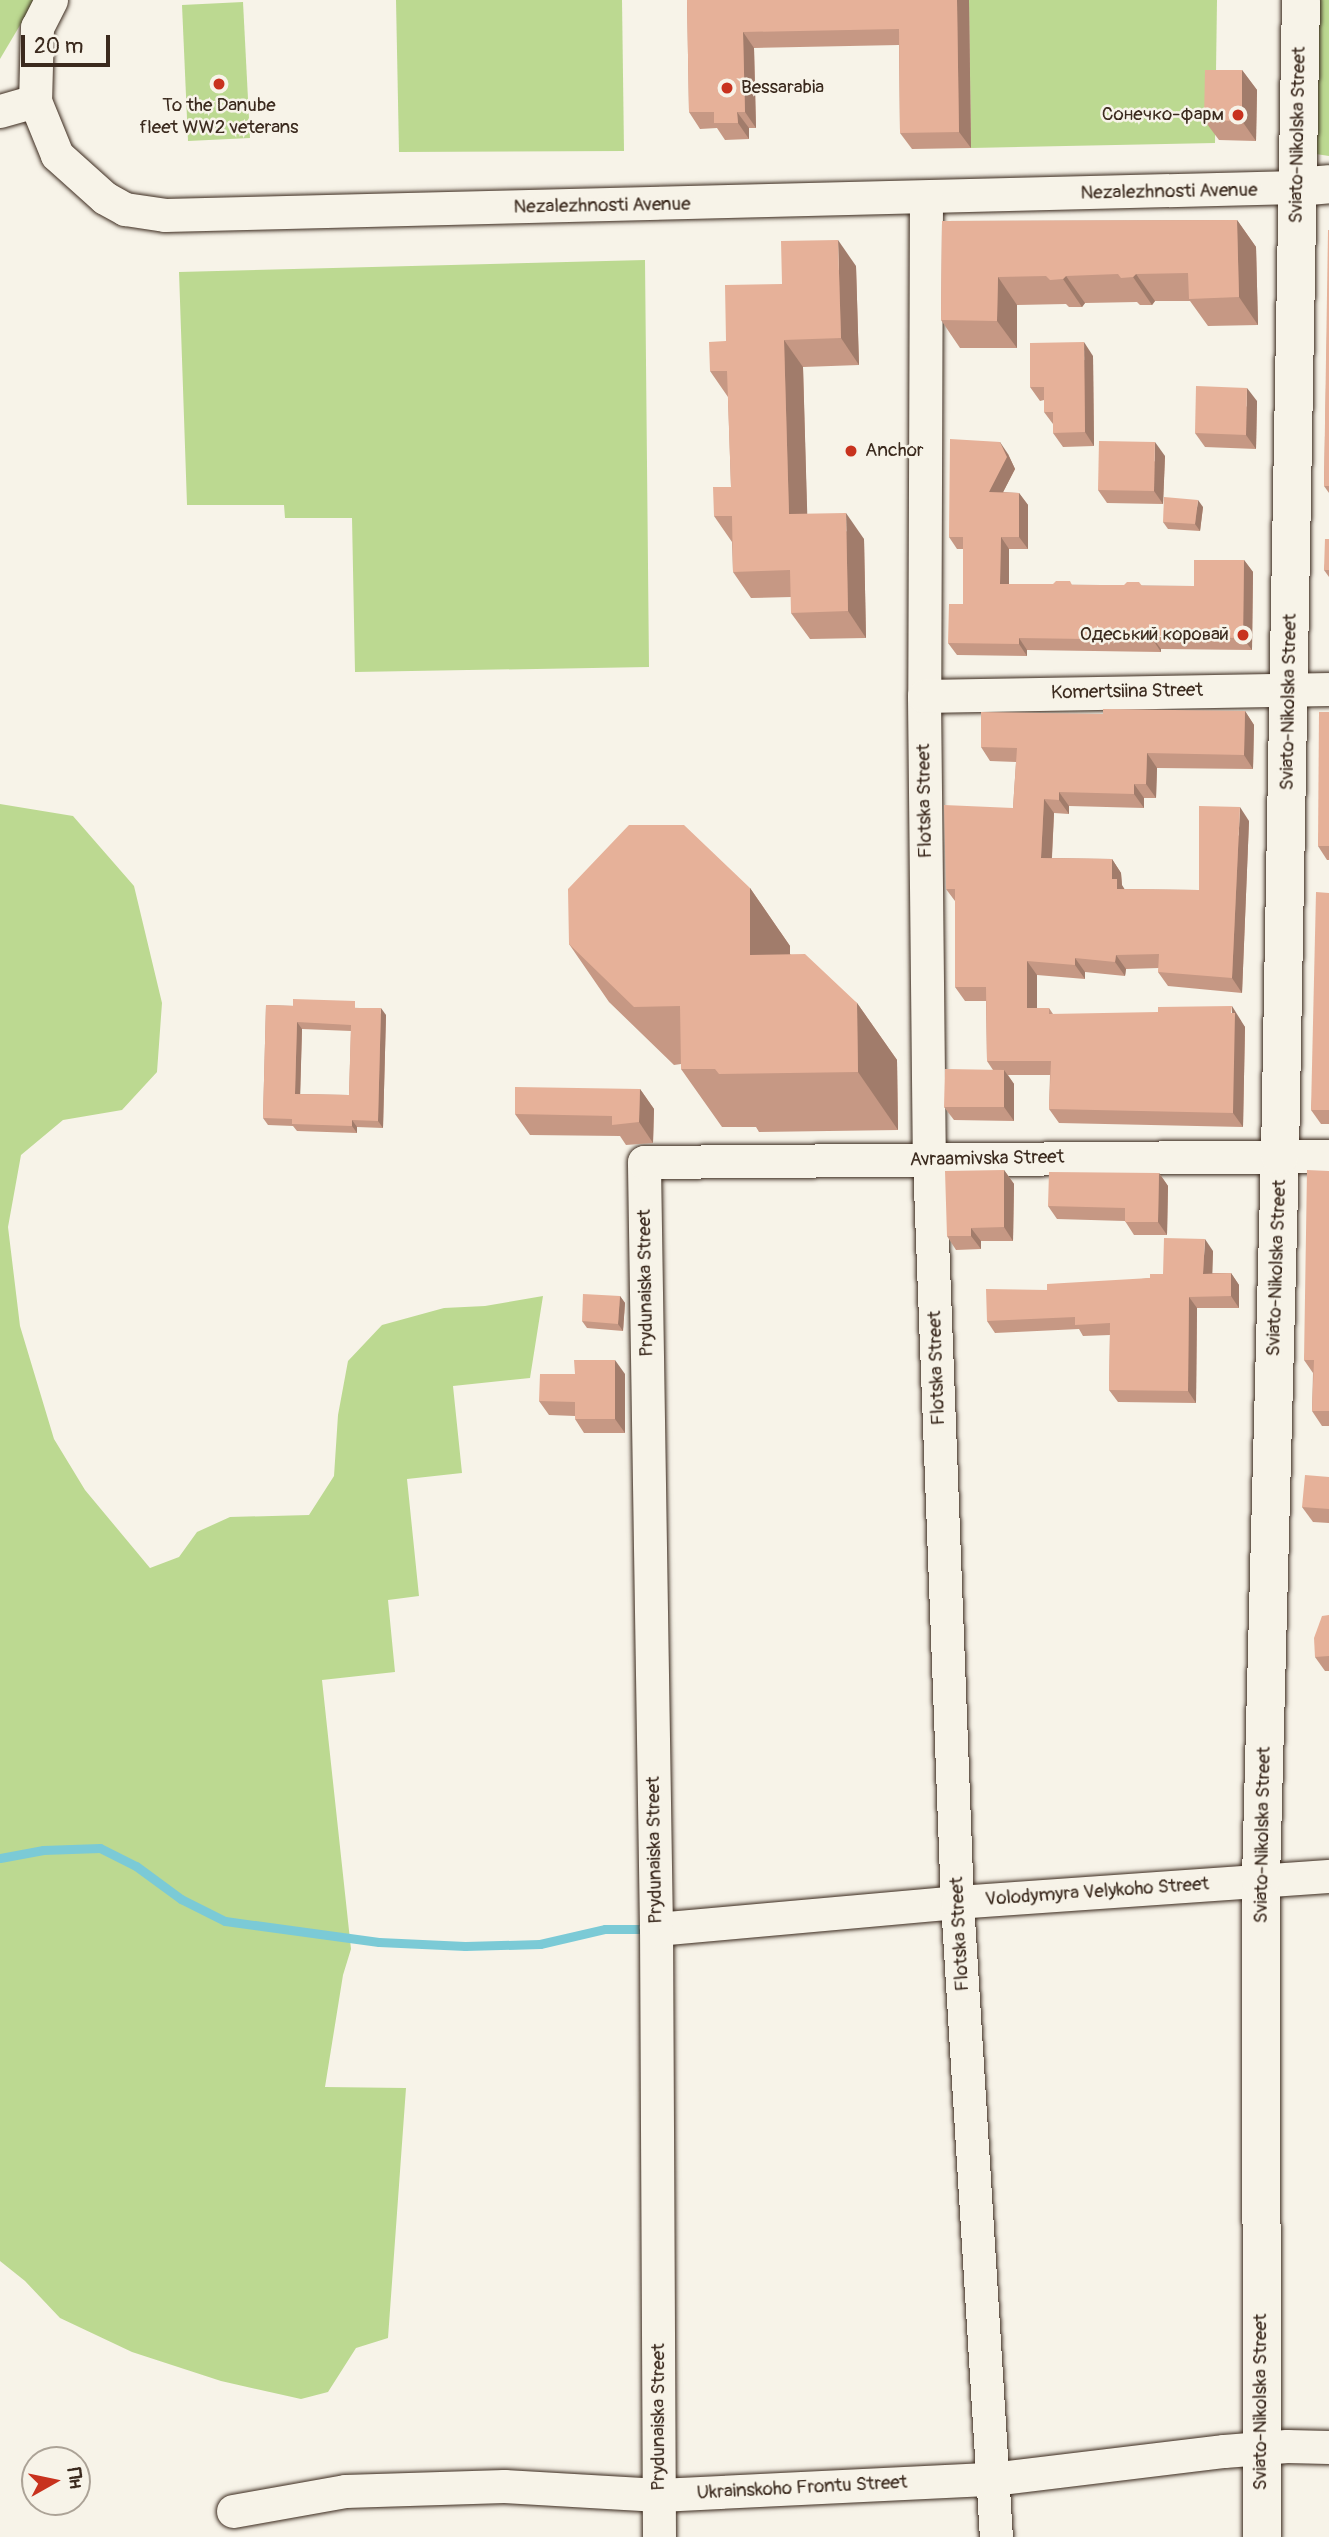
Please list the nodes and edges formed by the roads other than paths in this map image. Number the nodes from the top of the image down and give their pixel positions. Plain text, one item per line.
1 (51, 0) edge
2 (1301, 0) edge
3 (35, 101) junction
4 (0, 111) edge
5 (1313, 185) edge
6 (926, 197) junction
7 (1329, 689) edge
8 (1290, 690) junction
9 (924, 696) junction
10 (1280, 1155) junction
11 (1329, 1156) edge
12 (929, 1160) junction
13 (644, 1162) joint
14 (1329, 1876) edge
15 (1261, 1879) junction
16 (957, 1902) junction
17 (656, 1928) junction
18 (1329, 2446) edge
19 (1261, 2448) junction
20 (992, 2479) junction
21 (659, 2495) junction
22 (233, 2511) dead end
23 (659, 2537) edge
24 (996, 2537) edge
25 (1262, 2537) edge

1 - 3 street, Nezalezhnosti Avenue
2 - 5 main road, Sviato-Nikolska Street
3 - 4 street
3 - 6 street, Nezalezhnosti Avenue
5 - 6 street, Nezalezhnosti Avenue
5 - 8 main road, Sviato-Nikolska Street
6 - 9 street, Flotska Street
7 - 8 street, Komertsiina Street
8 - 9 street, Komertsiina Street
8 - 10 main road, Sviato-Nikolska Street
9 - 12 street, Flotska Street
10 - 11 street, Avraamivska Street
10 - 12 street, Avraamivska Street
10 - 15 main road, Sviato-Nikolska Street
12 - 13 street, Avraamivska Street
12 - 16 street, Flotska Street
13 - 17 street, Prydunaiska Street
14 - 15 street, Volodymyra Velykoho Street
15 - 16 street, Volodymyra Velykoho Street
15 - 19 main road, Sviato-Nikolska Street
16 - 17 street, Volodymyra Velykoho Street
16 - 20 street, Flotska Street
17 - 21 street, Prydunaiska Street
18 - 19 street, Ukrainskoho Frontu Street
19 - 20 street, Ukrainskoho Frontu Street
19 - 25 main road, Sviato-Nikolska Street
20 - 21 street, Ukrainskoho Frontu Street
20 - 24 street, Flotska Street
21 - 22 street, Ukrainskoho Frontu Street
21 - 23 street, Prydunaiska Street

